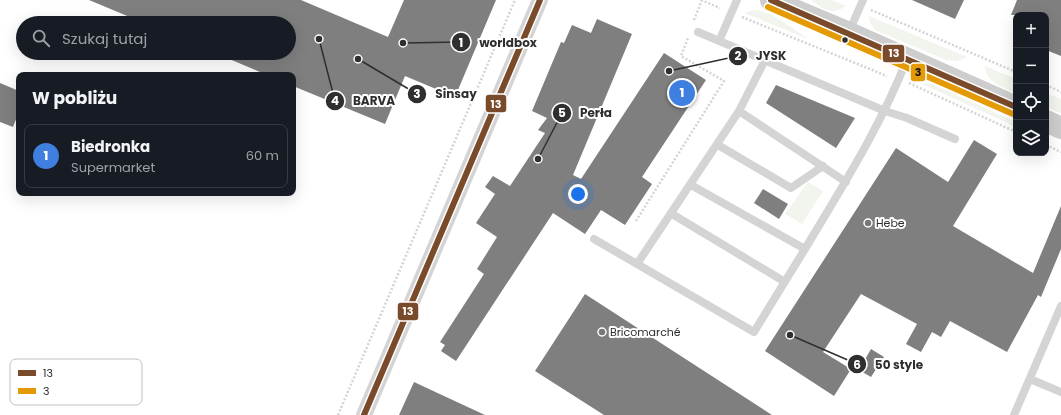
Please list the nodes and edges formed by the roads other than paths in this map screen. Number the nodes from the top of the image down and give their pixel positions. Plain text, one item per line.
1 (540, 0) edge
2 (737, 0) edge
3 (771, 0) edge
4 (862, 3) edge
5 (698, 32) dead end
6 (848, 33) junction
7 (719, 41) junction
8 (907, 59) junction
9 (765, 60) junction
10 (1013, 106) edge
11 (885, 110) junction
12 (739, 111) junction
13 (1049, 122) edge
14 (1061, 128) edge
15 (956, 138) dead end
16 (718, 145) junction
17 (823, 166) junction
18 (846, 182) junction
19 (691, 185) junction
20 (672, 214) junction
21 (594, 239) dead end
22 (805, 249) junction
23 (637, 264) junction
24 (785, 282) junction
25 (1061, 306) edge
26 (1030, 379) junction
27 (1061, 392) edge
28 (364, 415) edge
29 (1014, 415) edge

1 - 28 street
2 - 7 lane
3 - 6 street
4 - 6 lane
5 - 7 lane
6 - 8 street
7 - 9 lane
8 - 10 street
8 - 11 lane
9 - 11 lane
9 - 12 lane
11 - 15 lane
11 - 18 lane
12 - 16 lane
12 - 17 lane
13 - 14 street
16 - 17 lane
16 - 19 lane
17 - 18 lane
18 - 22 lane
19 - 20 lane
19 - 22 lane
20 - 23 lane
20 - 24 lane
21 - 23 lane
22 - 24 lane
23 - 24 lane
25 - 26 lane
26 - 27 lane
26 - 29 lane

